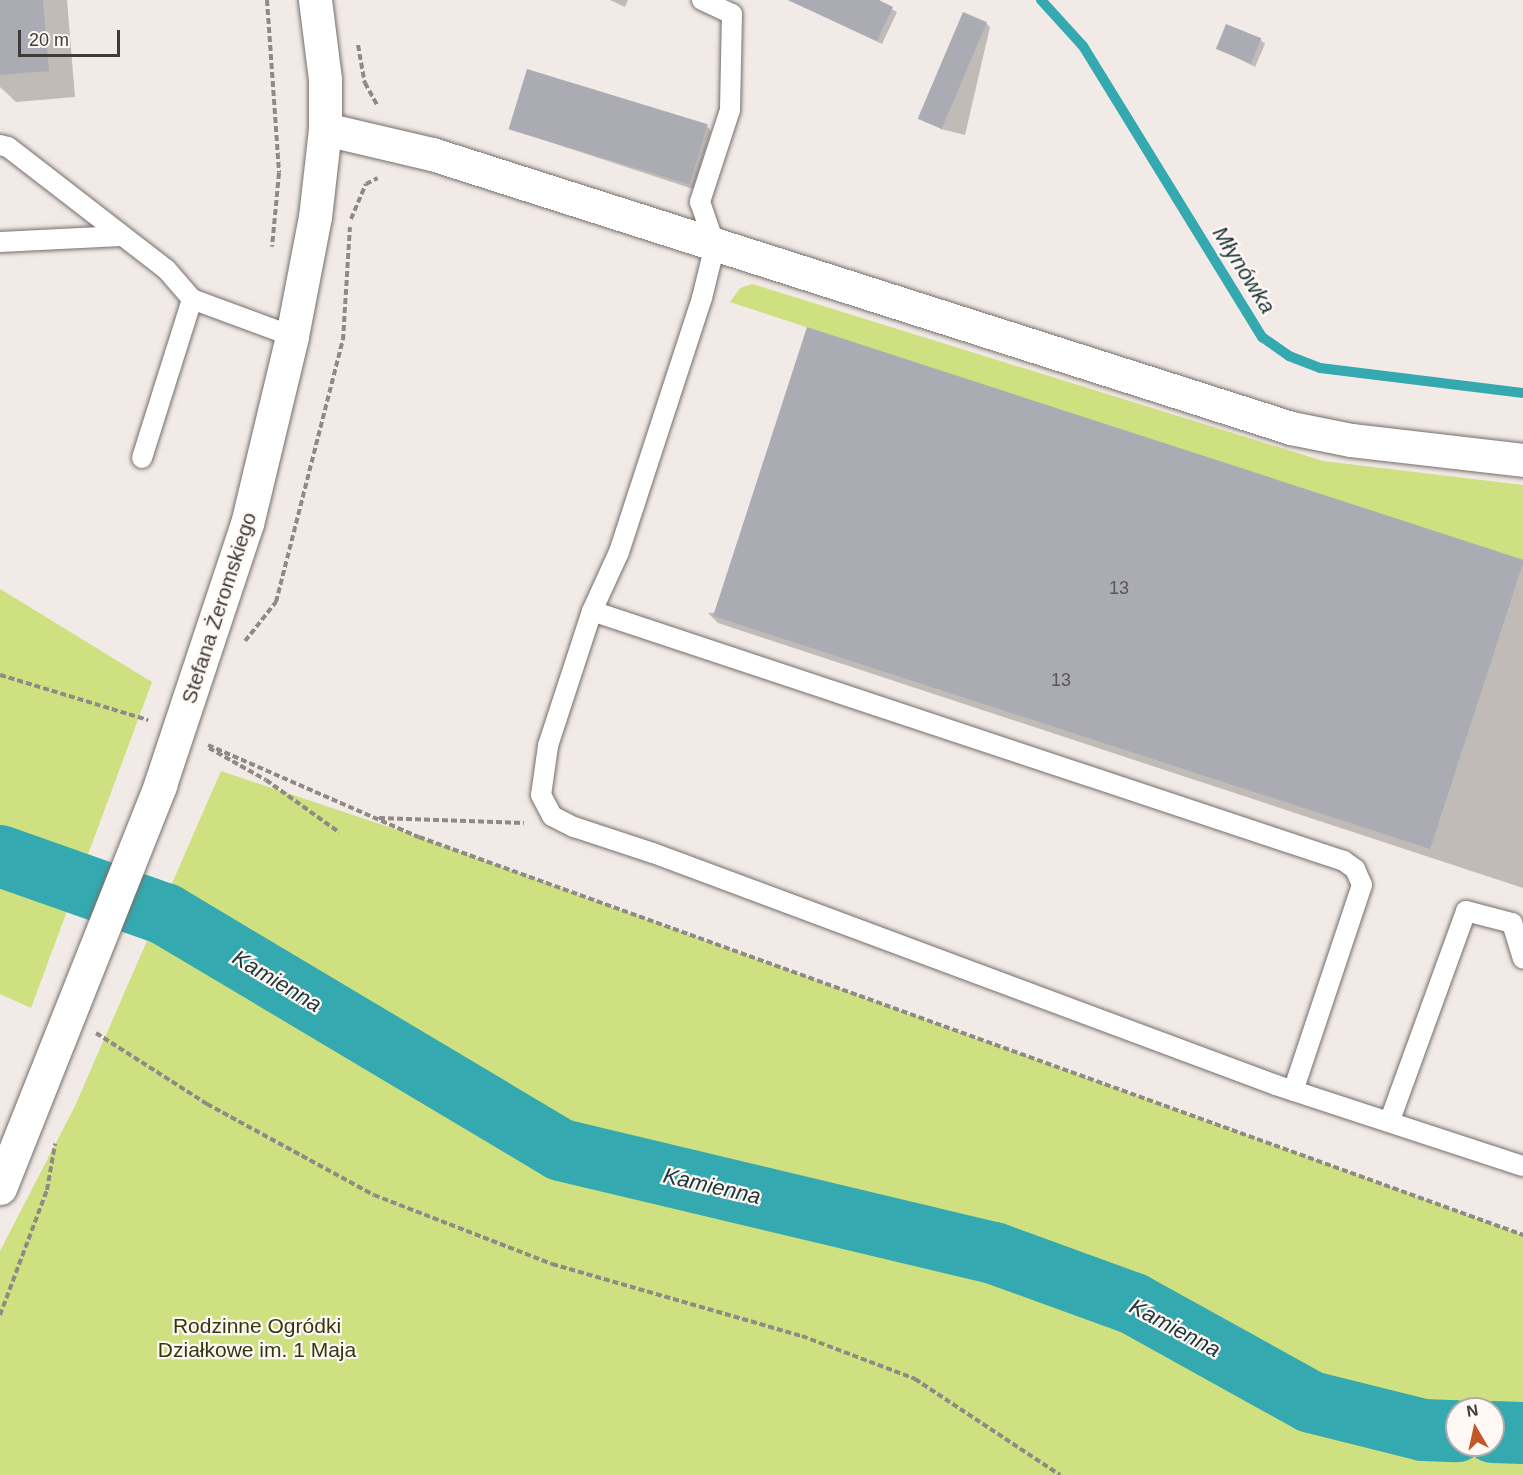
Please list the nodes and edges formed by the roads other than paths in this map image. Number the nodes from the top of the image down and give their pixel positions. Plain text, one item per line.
1 (315, 0) edge
2 (702, 0) edge
3 (325, 129) junction
4 (0, 145) edge
5 (121, 236) junction
6 (0, 242) edge
7 (715, 245) junction
8 (192, 299) junction
9 (292, 336) junction
10 (141, 458) dead end
11 (1523, 460) edge
12 (592, 610) junction
13 (1523, 958) edge
14 (1293, 1091) junction
15 (1390, 1120) junction
16 (1523, 1166) edge
17 (0, 1188) edge

1 - 3 street, Stefana Żeromskiego
2 - 7 lane
3 - 7 street
3 - 9 street, Stefana Żeromskiego
4 - 5 lane
5 - 6 lane
5 - 8 lane
7 - 11 street
7 - 12 lane
8 - 9 lane
8 - 10 lane
9 - 17 street, Stefana Żeromskiego
12 - 14 lane
12 - 14 lane
13 - 15 lane
14 - 15 lane
15 - 16 lane

